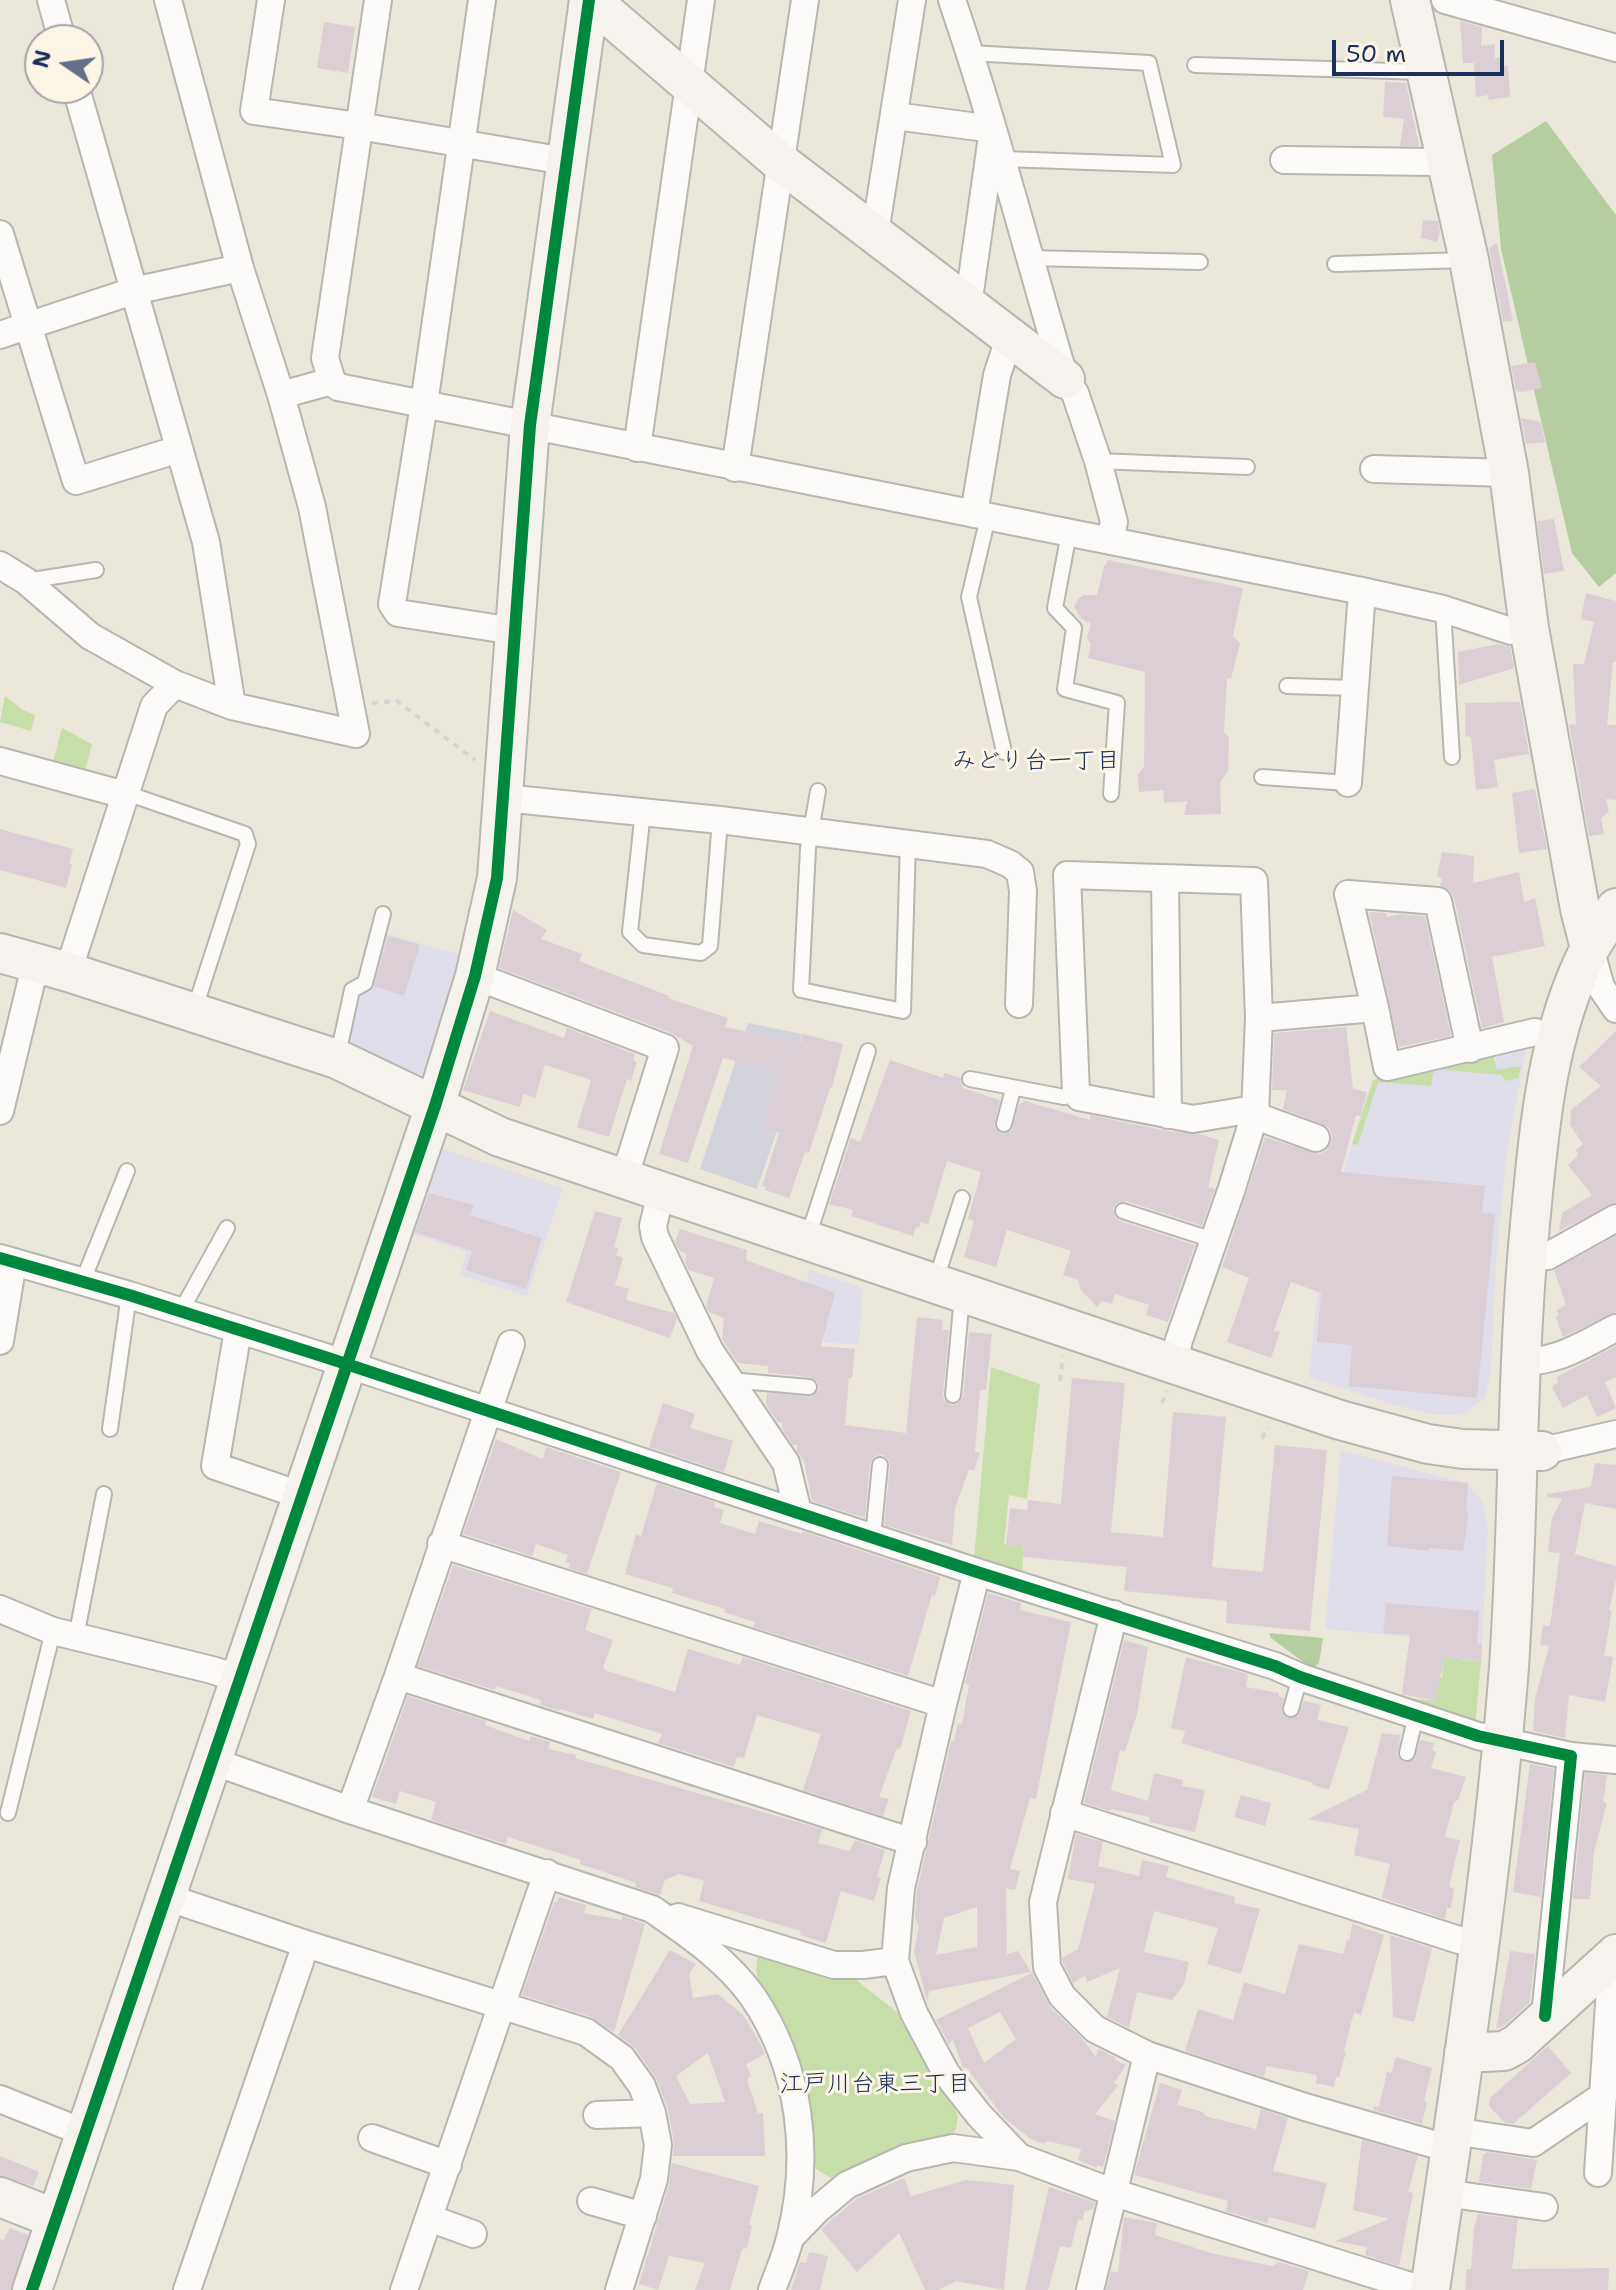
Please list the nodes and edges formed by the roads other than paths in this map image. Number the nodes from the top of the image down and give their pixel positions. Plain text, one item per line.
1 (51, 0) edge
2 (168, 0) edge
3 (271, 0) edge
4 (378, 0) edge
5 (482, 0) edge
6 (590, 0) edge
7 (701, 0) edge
8 (805, 0) edge
9 (912, 0) edge
10 (952, 0) edge
11 (1410, 0) edge
12 (1445, 0) edge
13 (58, 24) edge
14 (1616, 48) edge
15 (970, 53) junction
16 (1195, 65) dead end
17 (1425, 72) junction
18 (688, 84) junction
19 (80, 104) edge
20 (895, 116) junction
21 (359, 126) junction
22 (993, 129) junction
23 (460, 143) junction
24 (1004, 159) junction
25 (1447, 159) junction
26 (1284, 160) dead end
27 (565, 161) junction
28 (780, 162) junction
29 (875, 233) junction
30 (0, 234) edge
31 (1029, 258) junction
32 (1469, 260) junction
33 (1200, 262) dead end
34 (1335, 264) dead end
35 (240, 268) junction
36 (133, 291) junction
37 (968, 306) junction
38 (28, 325) junction
39 (0, 335) edge
40 (1010, 336) junction
41 (1065, 379) junction
42 (332, 381) junction
43 (281, 395) junction
44 (424, 404) junction
45 (530, 425) junction
46 (637, 448) junction
47 (179, 449) junction
48 (1098, 461) junction
49 (1247, 467) dead end
50 (735, 468) junction
51 (1374, 469) dead end
52 (1509, 473) junction
53 (981, 516) junction
54 (1069, 533) junction
55 (1110, 541) junction
56 (0, 565) edge
57 (96, 570) dead end
58 (26, 581) junction
59 (1362, 591) junction
60 (1443, 609) junction
61 (1529, 628) junction
62 (514, 631) junction
63 (175, 684) junction
64 (1287, 686) dead end
65 (1355, 688) junction
66 (232, 706) junction
67 (1004, 752) dead end
68 (1452, 757) dead end
69 (0, 761) edge
70 (1262, 777) dead end
71 (1348, 783) joint
72 (505, 786) junction
73 (818, 791) dead end
74 (126, 794) junction
75 (1111, 794) dead end
76 (643, 811) junction
77 (720, 820) junction
78 (811, 832) junction
79 (908, 843) junction
80 (1165, 879) junction
81 (1616, 908) edge
82 (383, 914) dead end
83 (1590, 948) junction
84 (34, 963) edge
85 (475, 976) junction
86 (1019, 1004) dead end
87 (1375, 1008) junction
88 (1616, 1009) edge
89 (194, 1013) junction
90 (1259, 1018) junction
91 (1556, 1038) junction
92 (1470, 1049) junction
93 (868, 1051) dead end
94 (337, 1059) junction
95 (970, 1079) dead end
96 (1013, 1089) junction
97 (1076, 1093) junction
98 (435, 1106) junction
99 (0, 1111) edge
100 (1255, 1114) junction
101 (1168, 1115) junction
102 (1004, 1124) dead end
103 (1316, 1138) dead end
104 (127, 1171) dead end
105 (624, 1179) junction
106 (661, 1192) junction
107 (962, 1198) dead end
108 (1123, 1211) dead end
109 (1616, 1218) edge
110 (227, 1228) dead end
111 (806, 1240) junction
112 (1213, 1240) junction
113 (1527, 1257) junction
114 (7, 1260) edge
115 (86, 1283) junction
116 (949, 1289) junction
117 (129, 1295) junction
118 (181, 1311) junction
119 (1616, 1328) edge
120 (238, 1330) junction
121 (0, 1341) edge
122 (511, 1344) dead end
123 (1519, 1362) junction
124 (346, 1364) junction
125 (1174, 1364) junction
126 (729, 1380) junction
127 (809, 1387) dead end
128 (953, 1395) dead end
129 (487, 1411) junction
130 (110, 1429) dead end
131 (1616, 1434) edge
132 (1530, 1450) junction
133 (880, 1465) dead end
134 (104, 1494) dead end
135 (303, 1496) junction
136 (798, 1512) junction
137 (873, 1537) junction
138 (441, 1544) junction
139 (977, 1572) junction
140 (0, 1609) edge
141 (1114, 1614) junction
142 (64, 1634) junction
143 (398, 1676) junction
144 (1300, 1677) junction
145 (240, 1679) junction
146 (943, 1704) junction
147 (1291, 1709) dead end
148 (1416, 1715) junction
149 (1502, 1741) junction
150 (1407, 1753) dead end
151 (1571, 1756) junction
152 (1616, 1760) edge
153 (212, 1761) junction
154 (350, 1810) junction
155 (8, 1813) dead end
156 (1064, 1813) junction
157 (913, 1842) junction
158 (547, 1873) junction
159 (166, 1897) junction
160 (652, 1909) junction
161 (306, 1944) junction
162 (1479, 1944) junction
163 (1614, 1956) edge
164 (895, 1961) junction
165 (503, 2007) junction
166 (1545, 2016) junction
167 (1464, 2053) junction
168 (1147, 2055) junction
169 (1604, 2095) junction
170 (0, 2099) edge
171 (652, 2113) junction
172 (597, 2115) dead end
173 (85, 2133) junction
174 (372, 2138) dead end
175 (1452, 2140) junction
176 (1019, 2157) junction
177 (448, 2165) junction
178 (1598, 2173) dead end
179 (1115, 2193) junction
180 (1444, 2193) junction
181 (0, 2197) edge
182 (591, 2201) dead end
183 (1544, 2207) dead end
184 (643, 2216) junction
185 (429, 2218) junction
186 (56, 2219) junction
187 (473, 2234) dead end
188 (790, 2238) junction
189 (32, 2290) edge
190 (187, 2290) edge
191 (404, 2290) edge
192 (619, 2290) edge
193 (772, 2290) edge
194 (1090, 2290) edge
195 (1430, 2290) edge

1 - 13 street
2 - 35 street
3 - 21 street
4 - 21 street
5 - 23 street
6 - 18 street
6 - 27 street
7 - 18 street
8 - 28 street
9 - 20 street
10 - 15 street
11 - 17 street
12 - 14 street
15 - 22 street
15 - 24 lane
16 - 17 lane
17 - 25 street
18 - 28 street
18 - 46 street
19 - 36 street
20 - 22 street
20 - 29 street
21 - 23 street
21 - 42 street
22 - 24 street
22 - 37 street
23 - 27 street
23 - 44 street
24 - 31 street
25 - 26 street
25 - 32 street
27 - 45 street
28 - 29 street
28 - 50 street
29 - 37 street
30 - 38 street
31 - 33 lane
31 - 41 street
32 - 34 lane
32 - 52 street
35 - 36 street
35 - 43 street
36 - 38 street
36 - 47 street
37 - 40 street
38 - 39 street
38 - 47 street
40 - 41 street
40 - 53 street
41 - 48 street
42 - 43 street
42 - 44 street
43 - 66 street
44 - 45 street
44 - 62 street
45 - 46 street
45 - 62 street
46 - 50 street
47 - 66 street
48 - 49 lane
48 - 55 street
50 - 53 street
51 - 52 street
52 - 61 street
53 - 54 street
53 - 67 lane
54 - 55 street
54 - 75 lane
55 - 59 street
56 - 58 street
57 - 58 lane
58 - 63 street
59 - 60 street
59 - 65 street
60 - 61 street
60 - 68 lane
61 - 83 street
62 - 72 street
63 - 66 street
63 - 74 street
64 - 65 lane
65 - 71 street
69 - 74 street
70 - 71 lane
72 - 76 street
72 - 85 street
73 - 78 lane
74 - 84 street
74 - 89 lane
76 - 77 street
76 - 77 lane
77 - 78 street
78 - 79 street
78 - 79 lane
79 - 86 street
80 - 90 street
80 - 97 street
80 - 101 street
81 - 83 street
82 - 94 lane
83 - 88 street
83 - 91 street
84 - 89 street
84 - 99 street
85 - 98 street
85 - 105 street
87 - 90 street
87 - 92 street
87 - 92 street
89 - 94 street
90 - 100 street
91 - 92 street
91 - 113 street
93 - 111 lane
94 - 98 street
95 - 96 lane
96 - 97 lane
96 - 102 lane
97 - 101 street
98 - 105 street
98 - 124 street
100 - 101 street
100 - 103 street
100 - 112 street
104 - 115 lane
105 - 106 street
106 - 111 street
106 - 126 street
107 - 116 lane
108 - 112 lane
109 - 113 street
110 - 118 lane
111 - 116 street
112 - 125 street
113 - 123 street
114 - 115 street
114 - 121 street
115 - 117 street
116 - 125 street
116 - 128 lane
117 - 118 street
117 - 130 lane
118 - 120 street
119 - 123 street
120 - 124 street
120 - 135 street
122 - 129 street
123 - 132 street
124 - 129 street
124 - 135 street
125 - 132 street
126 - 127 lane
126 - 136 street
129 - 136 street
129 - 138 street
131 - 132 street
132 - 149 street
133 - 137 lane
134 - 142 lane
135 - 145 street
136 - 137 street
137 - 139 street
138 - 143 street
138 - 146 street
139 - 141 street
139 - 146 street
140 - 142 street
141 - 144 street
141 - 156 street
142 - 145 street
142 - 155 lane
143 - 154 street
143 - 157 street
144 - 147 lane
144 - 148 street
145 - 153 street
146 - 157 street
148 - 149 street
148 - 150 lane
149 - 151 street
149 - 162 street
151 - 152 street
151 - 166 street
153 - 154 street
153 - 159 street
154 - 158 street
156 - 162 street
156 - 168 street
157 - 164 street
158 - 160 street
158 - 165 street
159 - 161 street
159 - 173 street
160 - 164 street
160 - 188 street
161 - 165 street
161 - 190 street
162 - 167 street
163 - 166 street
163 - 169 street
164 - 176 street
165 - 171 street
165 - 177 street
166 - 167 street
167 - 175 street
168 - 175 street
168 - 179 street
169 - 175 street
169 - 178 street
170 - 173 street
171 - 172 street
171 - 184 street
173 - 186 street
174 - 177 street
175 - 180 street
176 - 179 street
176 - 188 street
177 - 185 street
179 - 194 street
179 - 195 street
180 - 183 street
180 - 195 street
181 - 186 street
182 - 184 street
184 - 192 street
185 - 187 street
185 - 191 street
186 - 189 street
188 - 193 street

